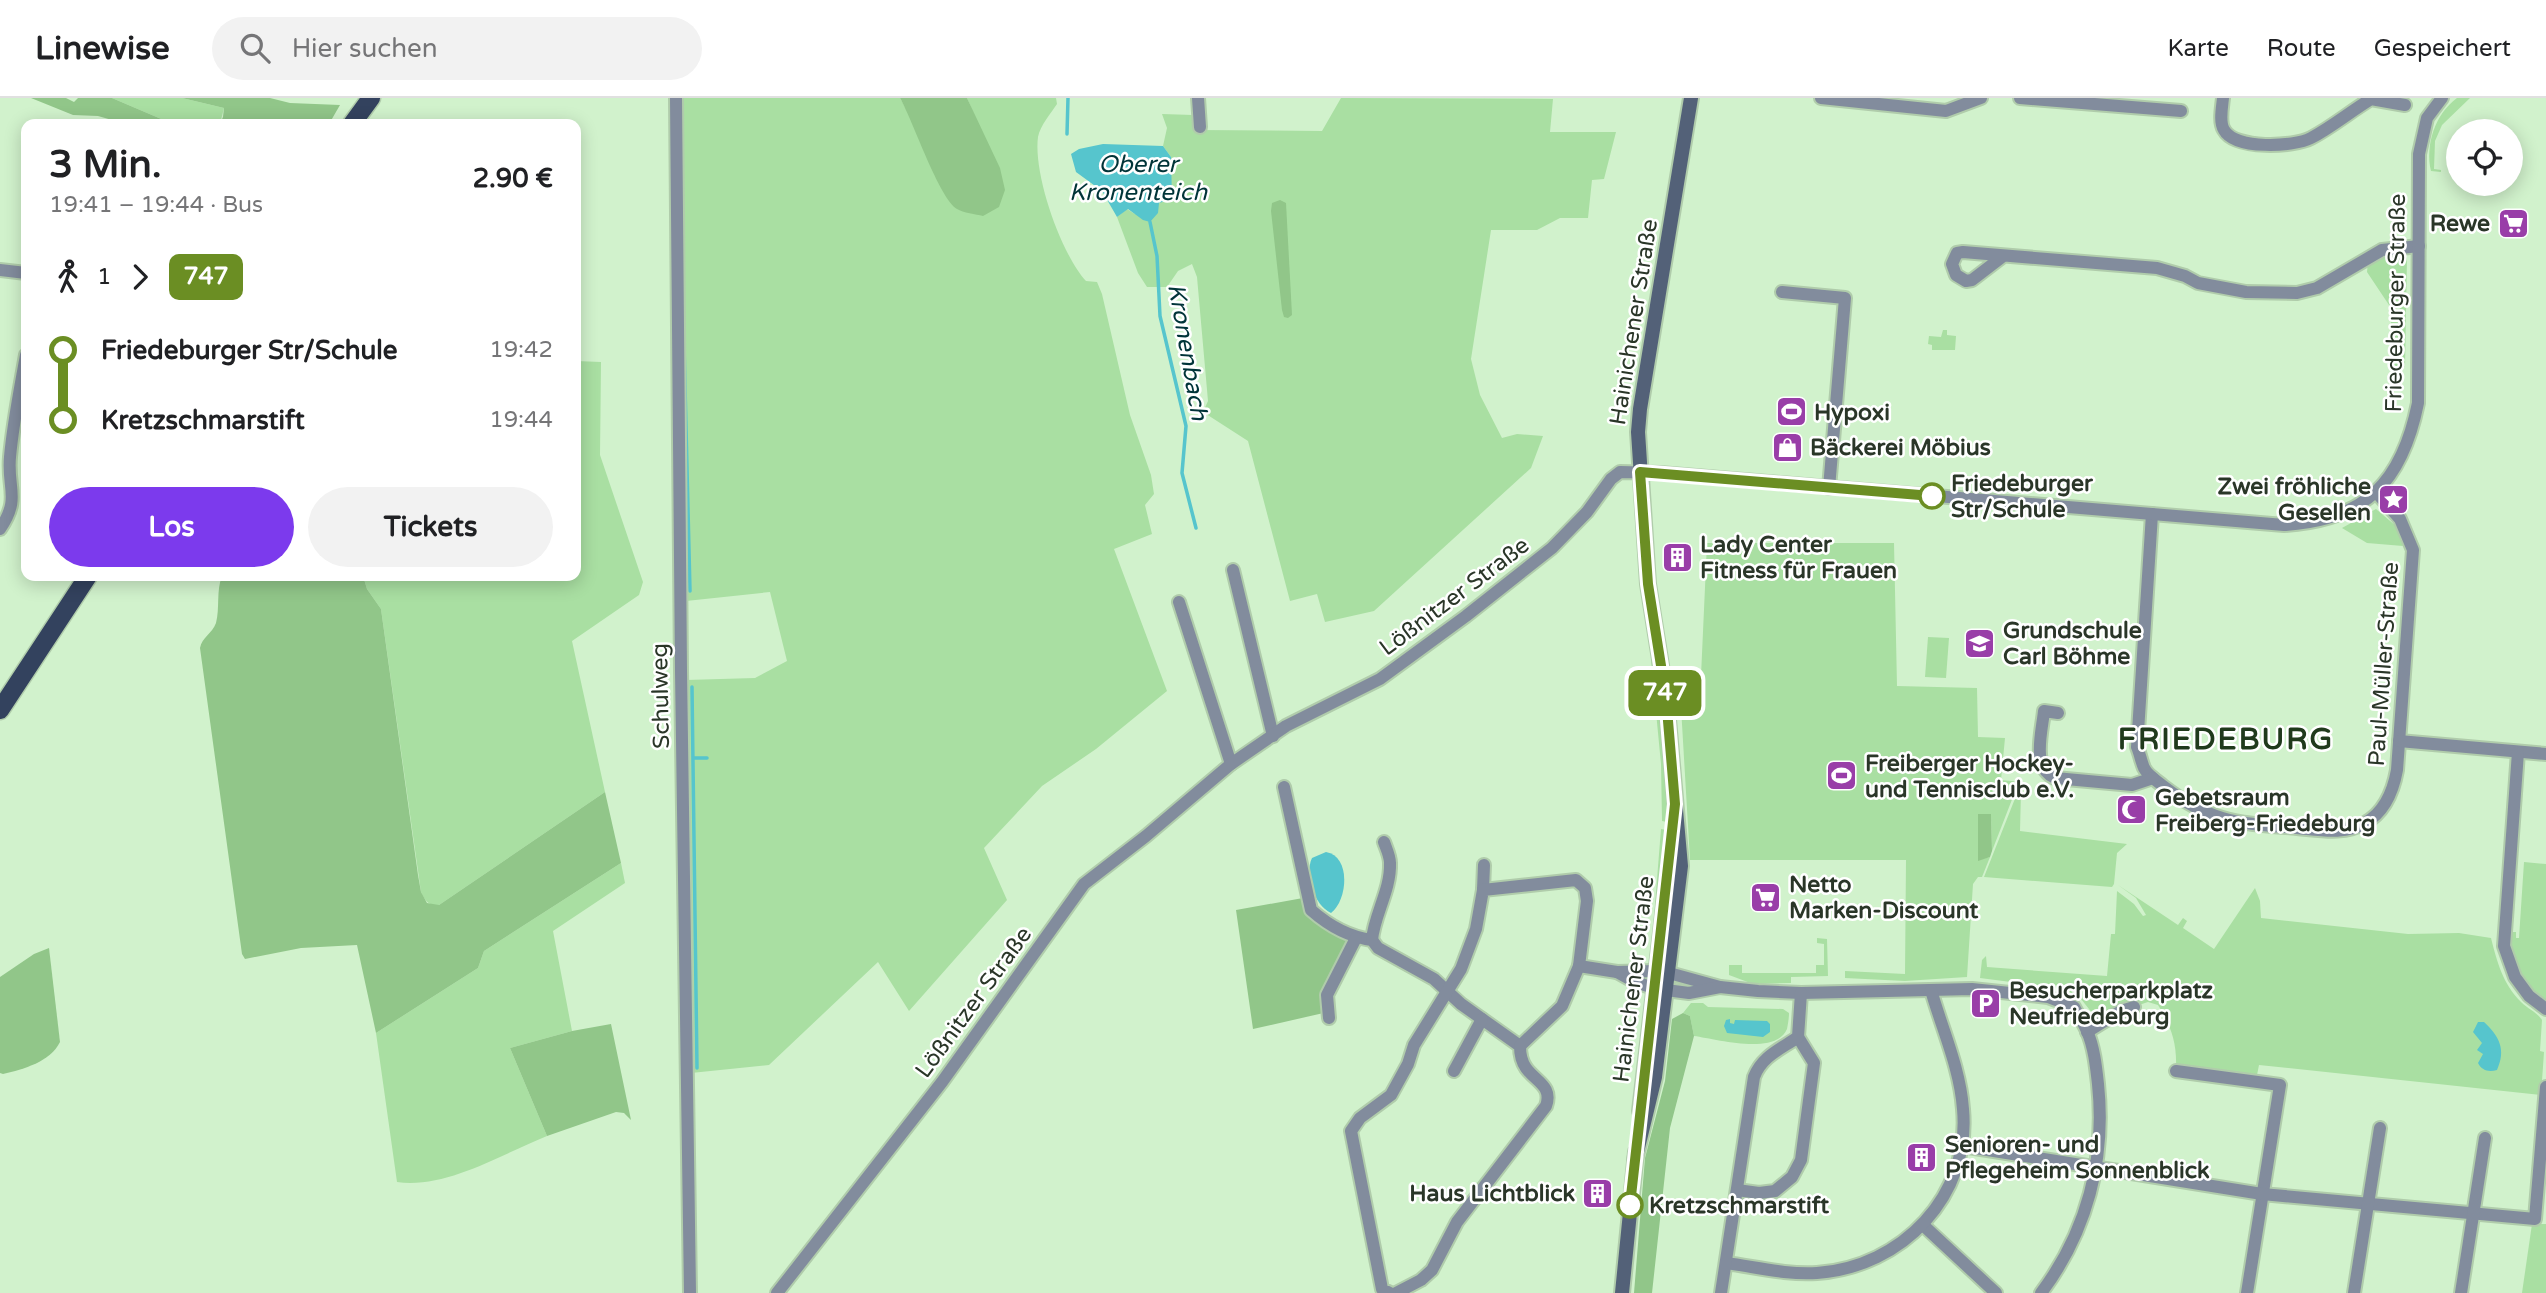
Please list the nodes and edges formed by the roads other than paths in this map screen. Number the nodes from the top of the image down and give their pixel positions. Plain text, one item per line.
1 (371, 98) edge
2 (676, 98) edge
3 (1198, 98) edge
4 (1691, 98) edge
5 (1821, 98) edge
6 (1981, 98) edge
7 (2020, 98) edge
8 (2223, 98) edge
9 (2442, 98) edge
10 (1968, 100) edge
11 (2404, 102) edge
12 (2181, 111) dead end
13 (2427, 118) junction
14 (356, 119) edge
15 (1200, 127) dead end
16 (2419, 246) junction
17 (2002, 257) dead end
18 (0, 270) edge
19 (21, 272) edge
20 (1782, 292) dead end
21 (21, 387) edge
22 (1640, 472) junction
23 (1829, 488) junction
24 (2376, 492) junction
25 (2152, 514) junction
26 (0, 530) edge
27 (1233, 570) dead end
28 (85, 581) edge
29 (1179, 602) dead end
30 (0, 710) edge
31 (2058, 713) dead end
32 (1272, 736) junction
33 (2399, 741) junction
34 (2518, 752) junction
35 (2546, 754) edge
36 (1231, 764) junction
37 (2153, 778) junction
38 (1284, 787) dead end
39 (1384, 842) dead end
40 (1484, 864) dead end
41 (1483, 890) junction
42 (1356, 938) junction
43 (1371, 940) junction
44 (1579, 966) junction
45 (1617, 971) junction
46 (1662, 972) junction
47 (1720, 987) junction
48 (1660, 989) junction
49 (1449, 990) junction
50 (1931, 990) junction
51 (1801, 993) junction
52 (2134, 1007) dead end
53 (2546, 1009) edge
54 (1329, 1018) dead end
55 (1482, 1019) junction
56 (2087, 1031) junction
57 (1798, 1037) junction
58 (1520, 1046) junction
59 (1454, 1071) dead end
60 (2176, 1071) dead end
61 (2546, 1087) edge
62 (2380, 1128) dead end
63 (2544, 1135) edge
64 (2486, 1138) dead end
65 (1962, 1146) junction
66 (2098, 1168) junction
67 (1737, 1191) junction
68 (2262, 1194) junction
69 (2368, 1204) junction
70 (2473, 1213) junction
71 (1923, 1226) junction
72 (1726, 1263) junction
73 (690, 1293) edge
74 (778, 1293) edge
75 (1390, 1293) edge
76 (1396, 1293) edge
77 (1622, 1293) edge
78 (1721, 1293) edge
79 (1996, 1293) edge
80 (2041, 1293) edge
81 (2247, 1293) edge
82 (2354, 1293) edge
83 (2461, 1293) edge

1 - 14 main road
2 - 73 street, Schulweg
3 - 15 street
4 - 22 main road, Hainichener Straße
5 - 10 street
6 - 10 street
7 - 12 street
8 - 11 street
9 - 13 street, Friedeburger Straße
11 - 13 street
13 - 16 street, Friedeburger Straße
16 - 17 street
16 - 24 street, Friedeburger Straße
18 - 19 street
20 - 23 street
21 - 26 street
22 - 23 street, Friedeburger Straße
22 - 32 street, Lößnitzer Straße
22 - 46 main road, Hainichener Straße
23 - 25 street, Friedeburger Straße
24 - 25 street, Friedeburger Straße
24 - 33 street, Paul-Müller-Straße
25 - 37 street, Paul-Müller-Straße
27 - 32 street
28 - 30 main road
29 - 36 street
31 - 37 street
32 - 36 street, Lößnitzer Straße
33 - 34 street
33 - 37 street, Paul-Müller-Straße
34 - 35 street
34 - 53 street
36 - 74 street, Lößnitzer Straße
38 - 42 street
39 - 43 street
40 - 41 street
41 - 44 street
41 - 49 street
42 - 43 street
42 - 54 street
43 - 49 street
44 - 45 street
44 - 58 street
45 - 46 street
45 - 48 street
46 - 47 street
46 - 48 main road, Hainichener Straße
47 - 48 street
47 - 51 street
48 - 77 main road, Hainichener Straße
49 - 55 street
49 - 75 street
50 - 51 street
50 - 56 street
50 - 65 street
51 - 57 street
52 - 56 street
55 - 58 street
55 - 59 street
56 - 66 street
57 - 67 street
57 - 67 street
58 - 76 street
60 - 68 street
61 - 63 street
62 - 69 street
63 - 70 street
64 - 70 street
65 - 66 street
65 - 71 street
66 - 68 street
66 - 80 street
67 - 72 street
68 - 69 street
68 - 81 street
69 - 70 street
69 - 82 street
70 - 83 street
71 - 72 street
71 - 79 street
72 - 78 street

